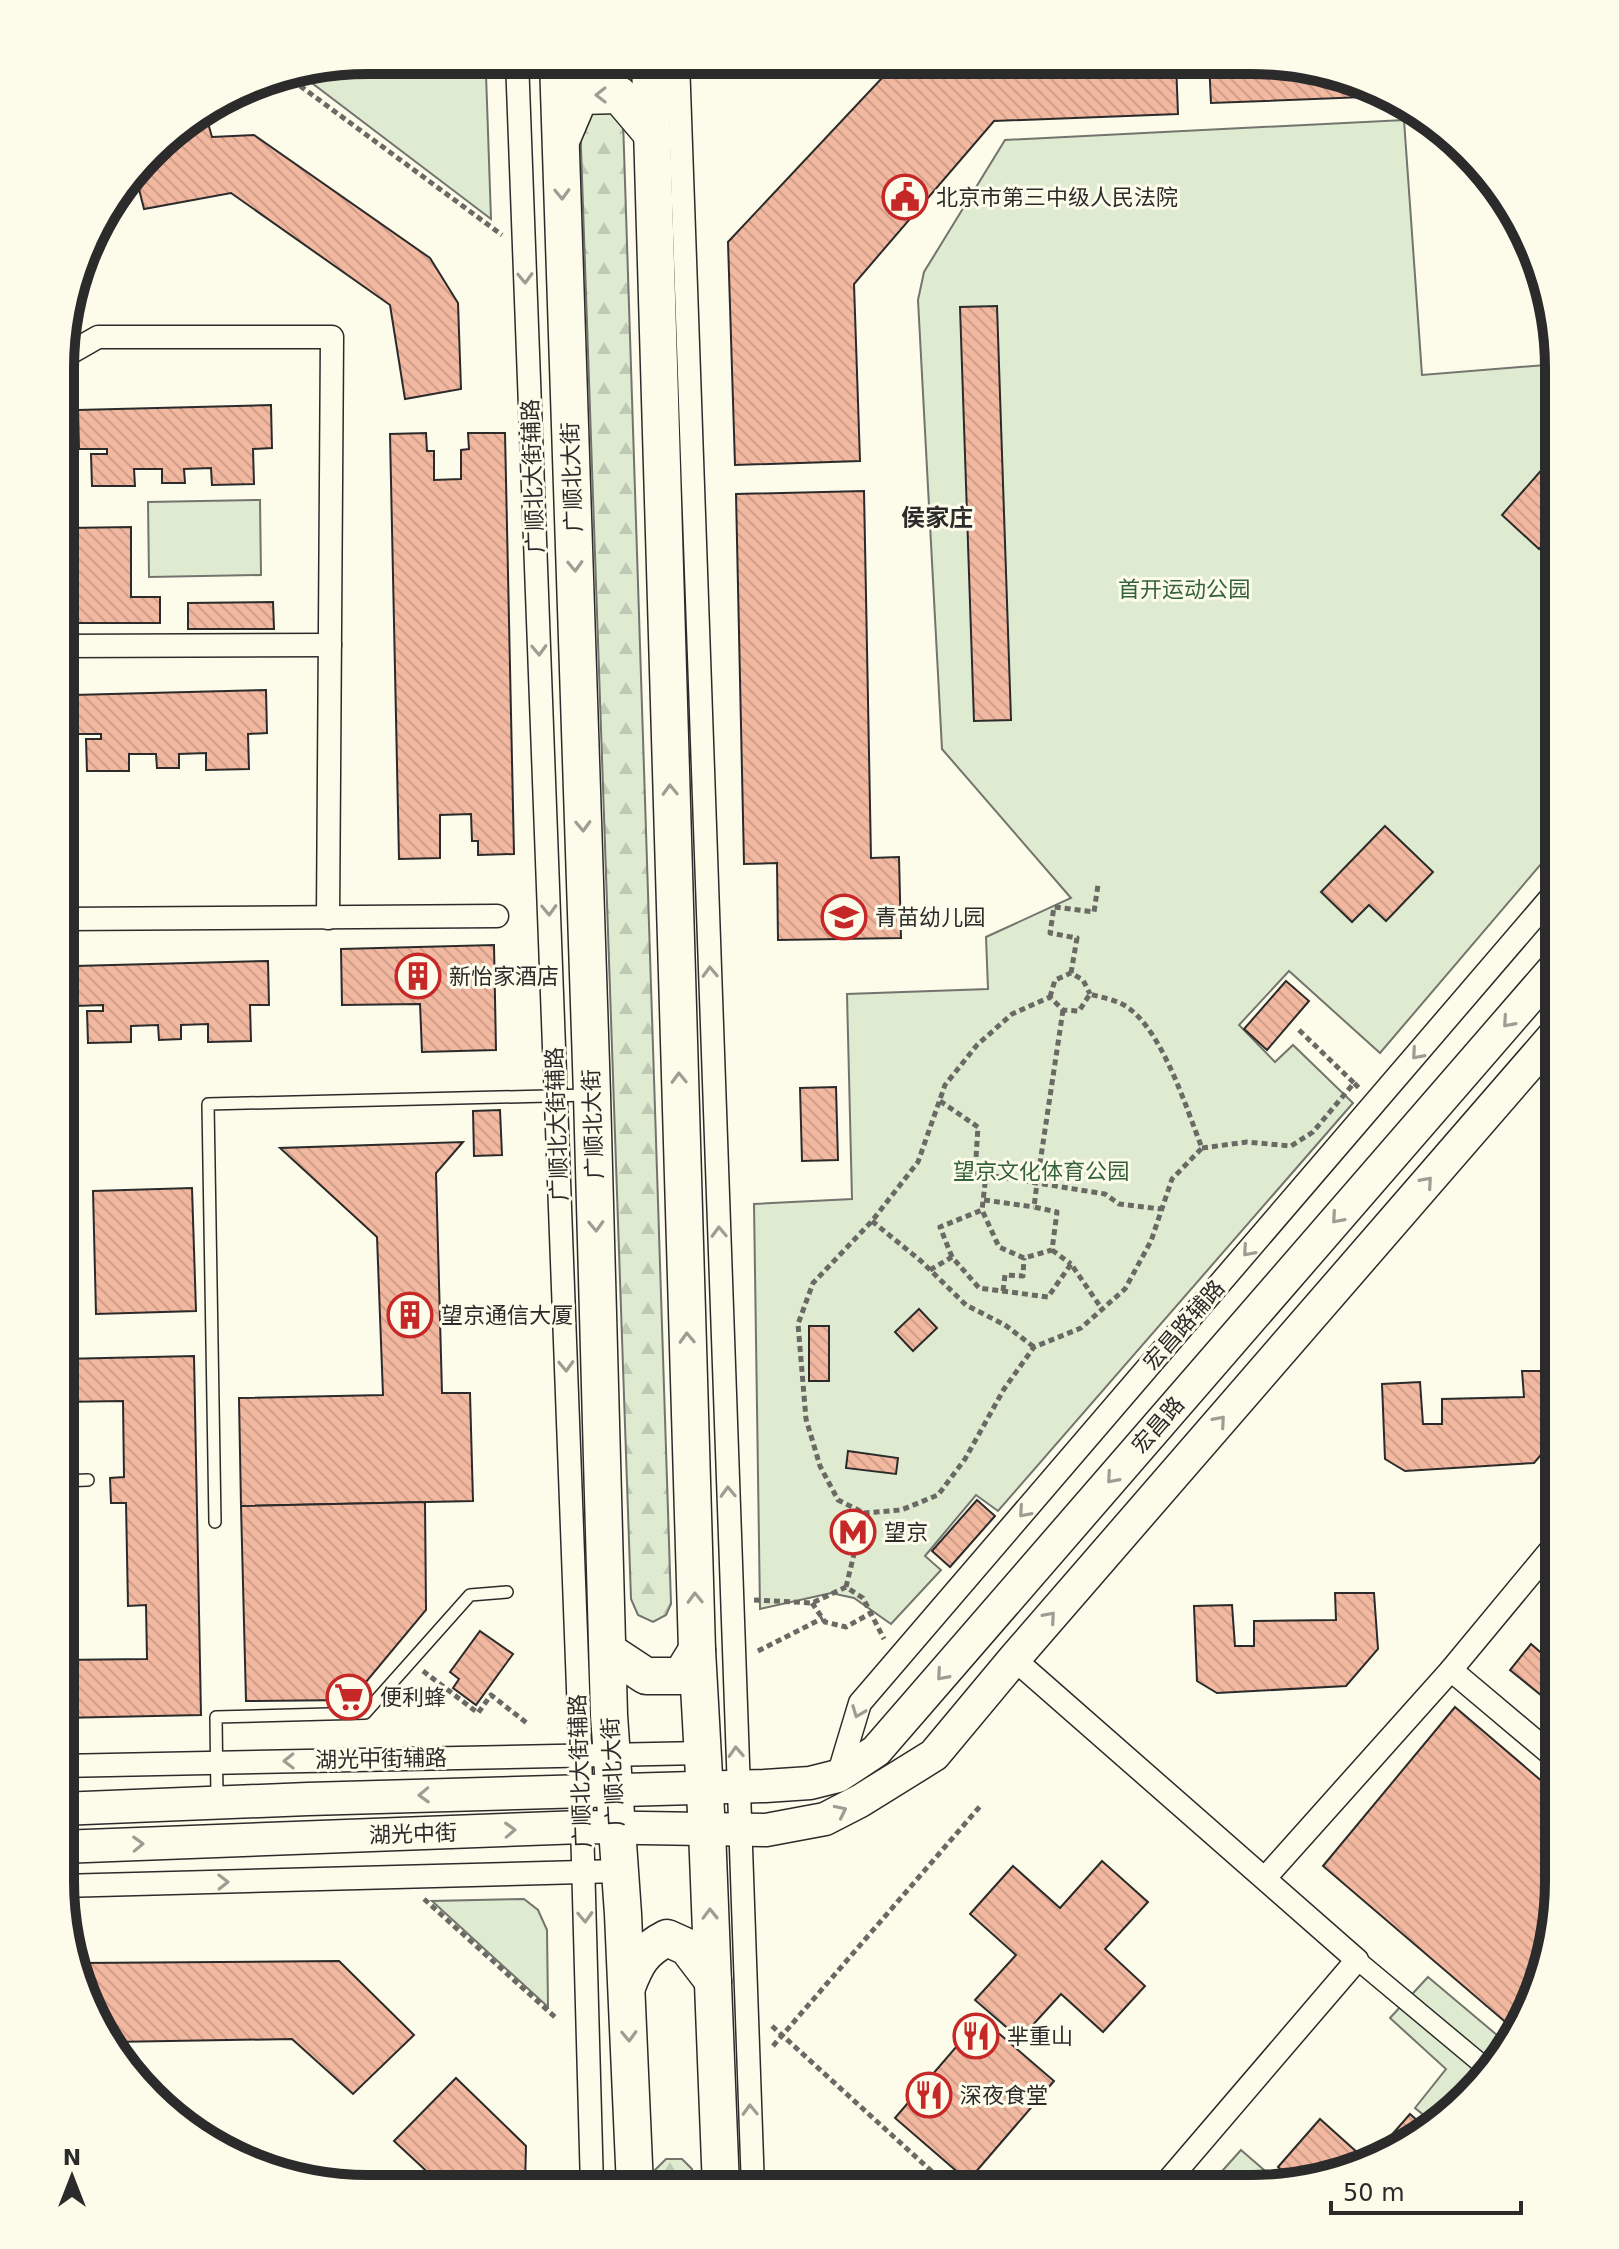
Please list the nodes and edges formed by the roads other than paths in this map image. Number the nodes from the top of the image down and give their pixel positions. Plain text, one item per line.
1 (518, 74) edge
2 (558, 74) edge
3 (650, 74) edge
4 (678, 74) edge
5 (652, 134) junction
6 (561, 141) junction
7 (75, 350) edge
8 (330, 645) junction
9 (74, 646) edge
10 (1545, 904) edge
11 (497, 916) dead end
12 (328, 918) junction
13 (74, 919) edge
14 (1545, 979) edge
15 (1545, 1046) edge
16 (556, 1095) junction
17 (592, 1095) junction
18 (88, 1480) dead end
19 (74, 1481) edge
20 (215, 1522) dead end
21 (1545, 1557) edge
22 (507, 1592) dead end
23 (697, 1650) junction
24 (608, 1651) junction
25 (1014, 1659) junction
26 (1451, 1670) junction
27 (1545, 1749) edge
28 (596, 1755) junction
29 (217, 1763) junction
30 (74, 1766) edge
31 (715, 1776) junction
32 (838, 1776) junction
33 (598, 1790) junction
34 (217, 1803) junction
35 (74, 1808) edge
36 (598, 1827) junction
37 (738, 1830) junction
38 (74, 1846) edge
39 (619, 1871) junction
40 (584, 1872) junction
41 (1265, 1878) junction
42 (74, 1886) edge
43 (1357, 1960) junction
44 (713, 1981) junction
45 (626, 1988) junction
46 (1481, 2064) edge
47 (592, 2175) edge
48 (634, 2175) edge
49 (720, 2175) edge
50 (752, 2175) edge
51 (1173, 2175) edge

1 -> 16 street, 广顺北大街辅路
2 - 6 main road, 广顺北大街
3 - 5 main road
31 -> 4 street
5 -> 6 main road
23 -> 5 main road
6 -> 17 main road, 广顺北大街
7 - 8 street
8 - 9 street
8 - 12 street
10 -> 32 street, 宏昌路辅路
11 - 12 street
12 - 13 street
14 -> 32 main road, 宏昌路
25 -> 15 main road, 宏昌路
16 - 17 lane
16 - 20 lane
16 -> 28 street, 广顺北大街辅路
17 -> 24 main road, 广顺北大街
18 - 19 lane
21 - 26 street
22 - 29 lane
23 - 24 main road
23 - 31 main road
24 - 28 main road, 广顺北大街
37 -> 25 main road, 宏昌路
25 - 41 street
26 - 27 street
26 - 41 street
28 -> 29 street, 湖光中街辅路
28 - 31 street, 湖光中街辅路
28 - 33 main road, 广顺北大街
29 - 30 street, 湖光中街辅路
29 - 34 lane
31 - 32 main road, 宏昌路
31 - 33 main road, 湖光中街
31 - 37 main road
33 -> 34 main road, 湖光中街
33 - 36 main road, 广顺北大街
34 - 35 main road, 湖光中街
36 - 37 main road, 湖光中街
38 -> 36 main road, 湖光中街
36 - 39 main road, 广顺北大街
36 - 40 street, 广顺北大街辅路
44 -> 37 main road
50 -> 37 street
39 - 40 street
39 - 45 main road, 广顺北大街
42 -> 40 street
40 -> 47 street, 广顺北大街辅路
41 - 43 street
43 - 46 street
43 - 51 street
44 - 45 main road
44 - 49 main road
45 -> 48 main road, 广顺北大街

